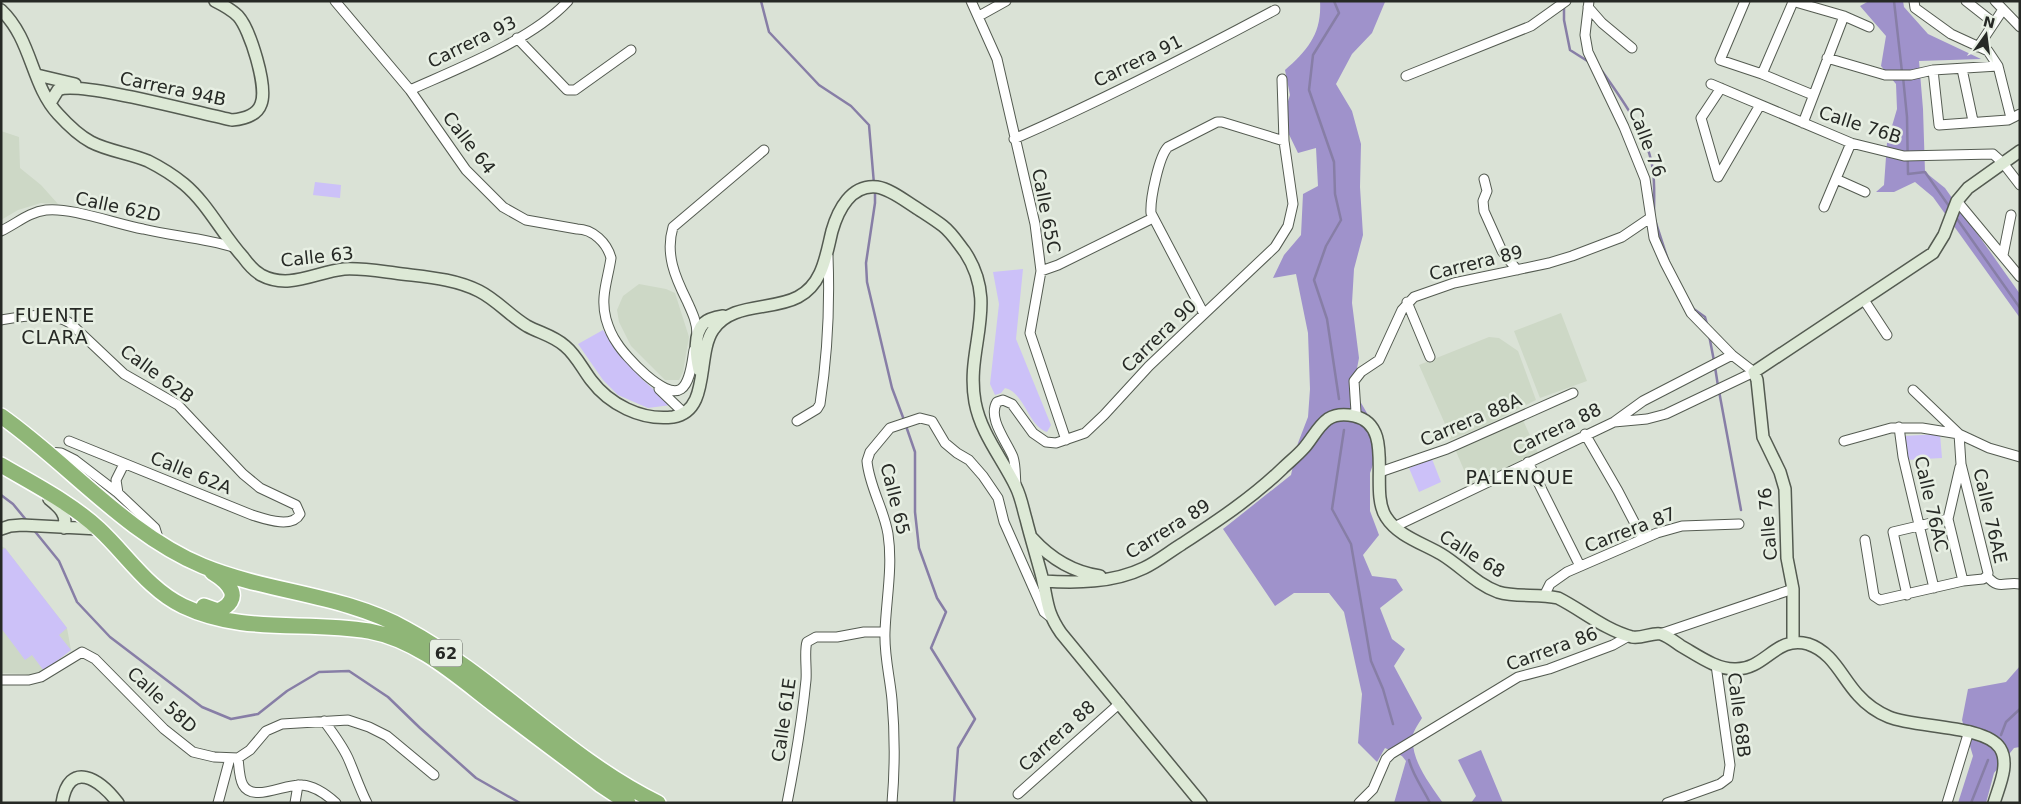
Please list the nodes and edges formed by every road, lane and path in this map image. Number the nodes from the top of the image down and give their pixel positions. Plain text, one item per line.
1 (214, 1) edge
2 (335, 1) edge
3 (568, 1) edge
4 (971, 1) edge
5 (1006, 1) edge
6 (1566, 1) edge
7 (1745, 1) edge
8 (1966, 1) edge
9 (1792, 2) edge
10 (1995, 2) edge
11 (1588, 4) edge
12 (1915, 5) edge
13 (1, 10) edge
14 (1275, 10) dead end
15 (2002, 11) junction
16 (980, 16) junction
17 (1844, 16) junction
18 (1994, 23) junction
19 (1869, 26) dead end
20 (2020, 27) edge
21 (517, 38) junction
22 (1978, 47) junction
23 (1632, 48) dead end
24 (631, 50) dead end
25 (1827, 58) junction
26 (1998, 66) junction
27 (1962, 69) junction
28 (1933, 70) junction
29 (1762, 74) junction
30 (36, 75) junction
31 (1406, 76) dead end
32 (1282, 78) dead end
33 (1711, 84) dead end
34 (1721, 88) junction
35 (93, 90) junction
36 (410, 90) junction
37 (1813, 95) junction
38 (50, 103) junction
39 (1760, 105) junction
40 (2016, 116) edge
41 (1973, 121) junction
42 (1802, 123) junction
43 (1014, 139) junction
44 (1284, 141) junction
45 (1851, 143) junction
46 (764, 150) dead end
47 (2020, 151) edge
48 (2003, 163) junction
49 (1484, 179) dead end
50 (1836, 180) junction
51 (2020, 186) edge
52 (1865, 192) dead end
53 (1824, 207) dead end
54 (1954, 209) junction
55 (2011, 214) dead end
56 (1153, 218) junction
57 (1650, 218) junction
58 (1, 231) edge
59 (233, 247) junction
60 (827, 252) junction
61 (2003, 255) junction
62 (1517, 270) junction
63 (1041, 271) junction
64 (2020, 277) edge
65 (1864, 300) junction
66 (1407, 302) junction
67 (737, 312) junction
68 (1204, 314) junction
69 (694, 316) junction
70 (721, 316) junction
71 (1, 320) edge
72 (1887, 335) dead end
73 (696, 342) junction
74 (1732, 355) junction
75 (1430, 357) dead end
76 (1754, 372) junction
77 (645, 375) junction
78 (701, 377) junction
79 (1913, 390) dead end
80 (1573, 393) dead end
81 (684, 414) junction
82 (1350, 415) junction
83 (1, 416) edge
84 (797, 421) dead end
85 (1614, 422) junction
86 (1, 423) edge
87 (1899, 427) junction
88 (1585, 434) junction
89 (1959, 434) junction
90 (28, 438) junction
91 (1066, 440) junction
92 (69, 441) dead end
93 (1844, 442) dead end
94 (46, 452) junction
95 (2020, 457) edge
96 (1528, 462) junction
97 (124, 464) junction
98 (1961, 464) junction
99 (4, 466) edge
100 (1380, 472) junction
101 (98, 477) junction
102 (31, 483) junction
103 (1016, 487) junction
104 (118, 493) junction
105 (300, 514) joint
106 (1948, 519) junction
107 (1739, 524) dead end
108 (1920, 526) junction
109 (1394, 527) junction
110 (64, 528) junction
111 (1, 529) edge
112 (99, 529) junction
113 (1031, 536) junction
114 (1643, 539) junction
115 (1865, 540) dead end
116 (160, 544) junction
117 (203, 566) junction
118 (1580, 566) junction
119 (1987, 576) junction
120 (1116, 577) junction
121 (1043, 581) junction
122 (1963, 581) junction
123 (2019, 583) edge
124 (1934, 588) junction
125 (1793, 589) junction
126 (1907, 595) junction
127 (1544, 596) junction
128 (182, 605) junction
129 (1049, 616) junction
130 (885, 632) junction
131 (1660, 634) junction
132 (1629, 636) junction
133 (1793, 643) junction
134 (1716, 665) junction
135 (1, 680) edge
136 (1120, 703) junction
137 (324, 721) junction
138 (1969, 731) junction
139 (234, 758) junction
140 (434, 775) dead end
141 (298, 785) junction
142 (1018, 794) dead end
143 (1196, 801) edge
144 (62, 803) edge
145 (118, 803) edge
146 (218, 803) edge
147 (294, 803) edge
148 (336, 803) edge
149 (367, 803) edge
150 (628, 803) edge
151 (658, 803) edge
152 (788, 803) edge
153 (892, 803) edge
154 (1359, 803) edge
155 (1667, 803) edge
156 (1947, 803) edge
157 (1994, 803) edge

1 - 35 street, Carrera 94B
2 - 36 street, Calle 64
3 - 21 street, Carrera 93
4 - 16 street, Calle 65C
5 - 16 street
6 - 31 street
7 - 29 street, Calle 76B
8 - 18 street
9 - 17 street
9 - 29 street
10 - 15 street
11 - 23 street, Calle 76
11 - 57 street, Calle 76
12 - 22 street
13 - 30 street, Calle 63
14 - 43 street, Carrera 91
15 - 18 street
15 - 20 street
16 - 43 street, Calle 65C
17 - 19 street
17 - 25 street
18 - 22 street
21 - 24 street
21 - 36 street, Carrera 93
22 - 26 street
25 - 28 street
25 - 37 street
26 - 27 street
26 - 40 street
27 - 28 street
27 - 41 street
28 - 41 street
29 - 37 street, Calle 76B
30 - 35 street
30 - 38 street, Calle 63
32 - 44 street, Carrera 90
33 - 34 street, Calle 76B
34 - 39 street, Calle 76B
34 - 39 street
35 - 38 street, Carrera 94B
36 - 77 street, Calle 64
37 - 42 street
38 - 59 street, Calle 63
39 - 42 street, Calle 76B
40 - 41 street
42 - 45 street, Calle 76B
43 - 63 street, Calle 65C
44 - 56 street
44 - 68 street, Carrera 90
45 - 48 street, Calle 76B
45 - 50 street
46 - 69 street
47 - 48 street
48 - 51 street
48 - 54 street
49 - 62 street
50 - 52 street
50 - 53 street
54 - 61 street
54 - 65 street
55 - 61 street
56 - 63 street
56 - 68 street
57 - 62 street, Carrera 89
57 - 74 street, Calle 76
58 - 59 street, Calle 62D
59 - 81 street, Calle 63
60 - 67 street
60 - 84 street
60 - 103 street, Calle 65
61 - 64 street
62 - 66 street, Carrera 89
63 - 91 street, Calle 65C
65 - 72 street
65 - 76 street
66 - 75 street
66 - 82 street
67 - 70 street
67 - 78 street
68 - 91 street, Carrera 90
69 - 70 street
69 - 73 street
70 - 73 street
71 - 105 street, Calle 62B
73 - 77 street, Calle 64
73 - 78 street
74 - 76 street, Calle 76
74 - 85 street, Carrera 88
76 - 85 street
76 - 125 street, Calle 76
77 - 81 street
78 - 81 street
79 - 89 street
80 - 100 street, Carrera 88A
82 - 100 street, Calle 68
82 - 120 street, Carrera 89
83 - 90 highway, 62
85 - 88 street, Carrera 88
86 - 90 highway
87 - 89 street
87 - 93 street
87 - 108 street, Calle 76AC
88 - 96 street, Carrera 88
88 - 114 street
89 - 95 street
89 - 98 street
90 - 94 highway, 62
91 - 103 street, Carrera 90
92 - 97 street, Calle 62A
94 - 101 street
94 - 116 highway, 62
96 - 109 street, Carrera 88
96 - 118 street
97 - 101 street
97 - 104 street
97 - 105 street, Calle 62A
98 - 106 street
98 - 119 street, Calle 76AE
99 - 102 highway, 62
100 - 109 street, Calle 68
101 - 104 street
102 - 110 street
102 - 112 highway, 62
103 - 113 street, Calle 65
104 - 116 street
106 - 108 street
106 - 122 street
107 - 114 street, Carrera 87
108 - 124 street, Calle 76AC
108 - 126 street
109 - 127 street, Calle 68
110 - 111 street
110 - 112 street
112 - 128 highway, 62
113 - 120 street, Carrera 89
113 - 121 street, Calle 65
114 - 118 street, Carrera 87
115 - 126 street
116 - 117 highway, 62
117 - 128 highway
117 - 151 highway, 62
118 - 127 street, Carrera 87
119 - 122 street
119 - 123 street
120 - 121 street, Carrera 89
121 - 129 street, Calle 65
122 - 124 street
124 - 126 street
125 - 131 street, Carrera 86
125 - 133 street, Calle 76
127 - 132 street, Calle 68
128 - 150 highway, 62
129 - 130 street, Calle 65
129 - 136 street, Calle 65
130 - 152 street, Calle 61E
130 - 153 street, Calle 65
131 - 132 street, Carrera 86
131 - 134 street
132 - 154 street, Carrera 86
133 - 134 street
133 - 138 street
134 - 155 street, Calle 68B
135 - 139 street, Calle 58D
136 - 142 street, Carrera 88
136 - 143 street, Calle 65
137 - 139 street
137 - 140 street
137 - 149 street
138 - 156 street
138 - 157 street
139 - 141 street
139 - 146 street
141 - 147 street
141 - 148 street
144 - 145 street

